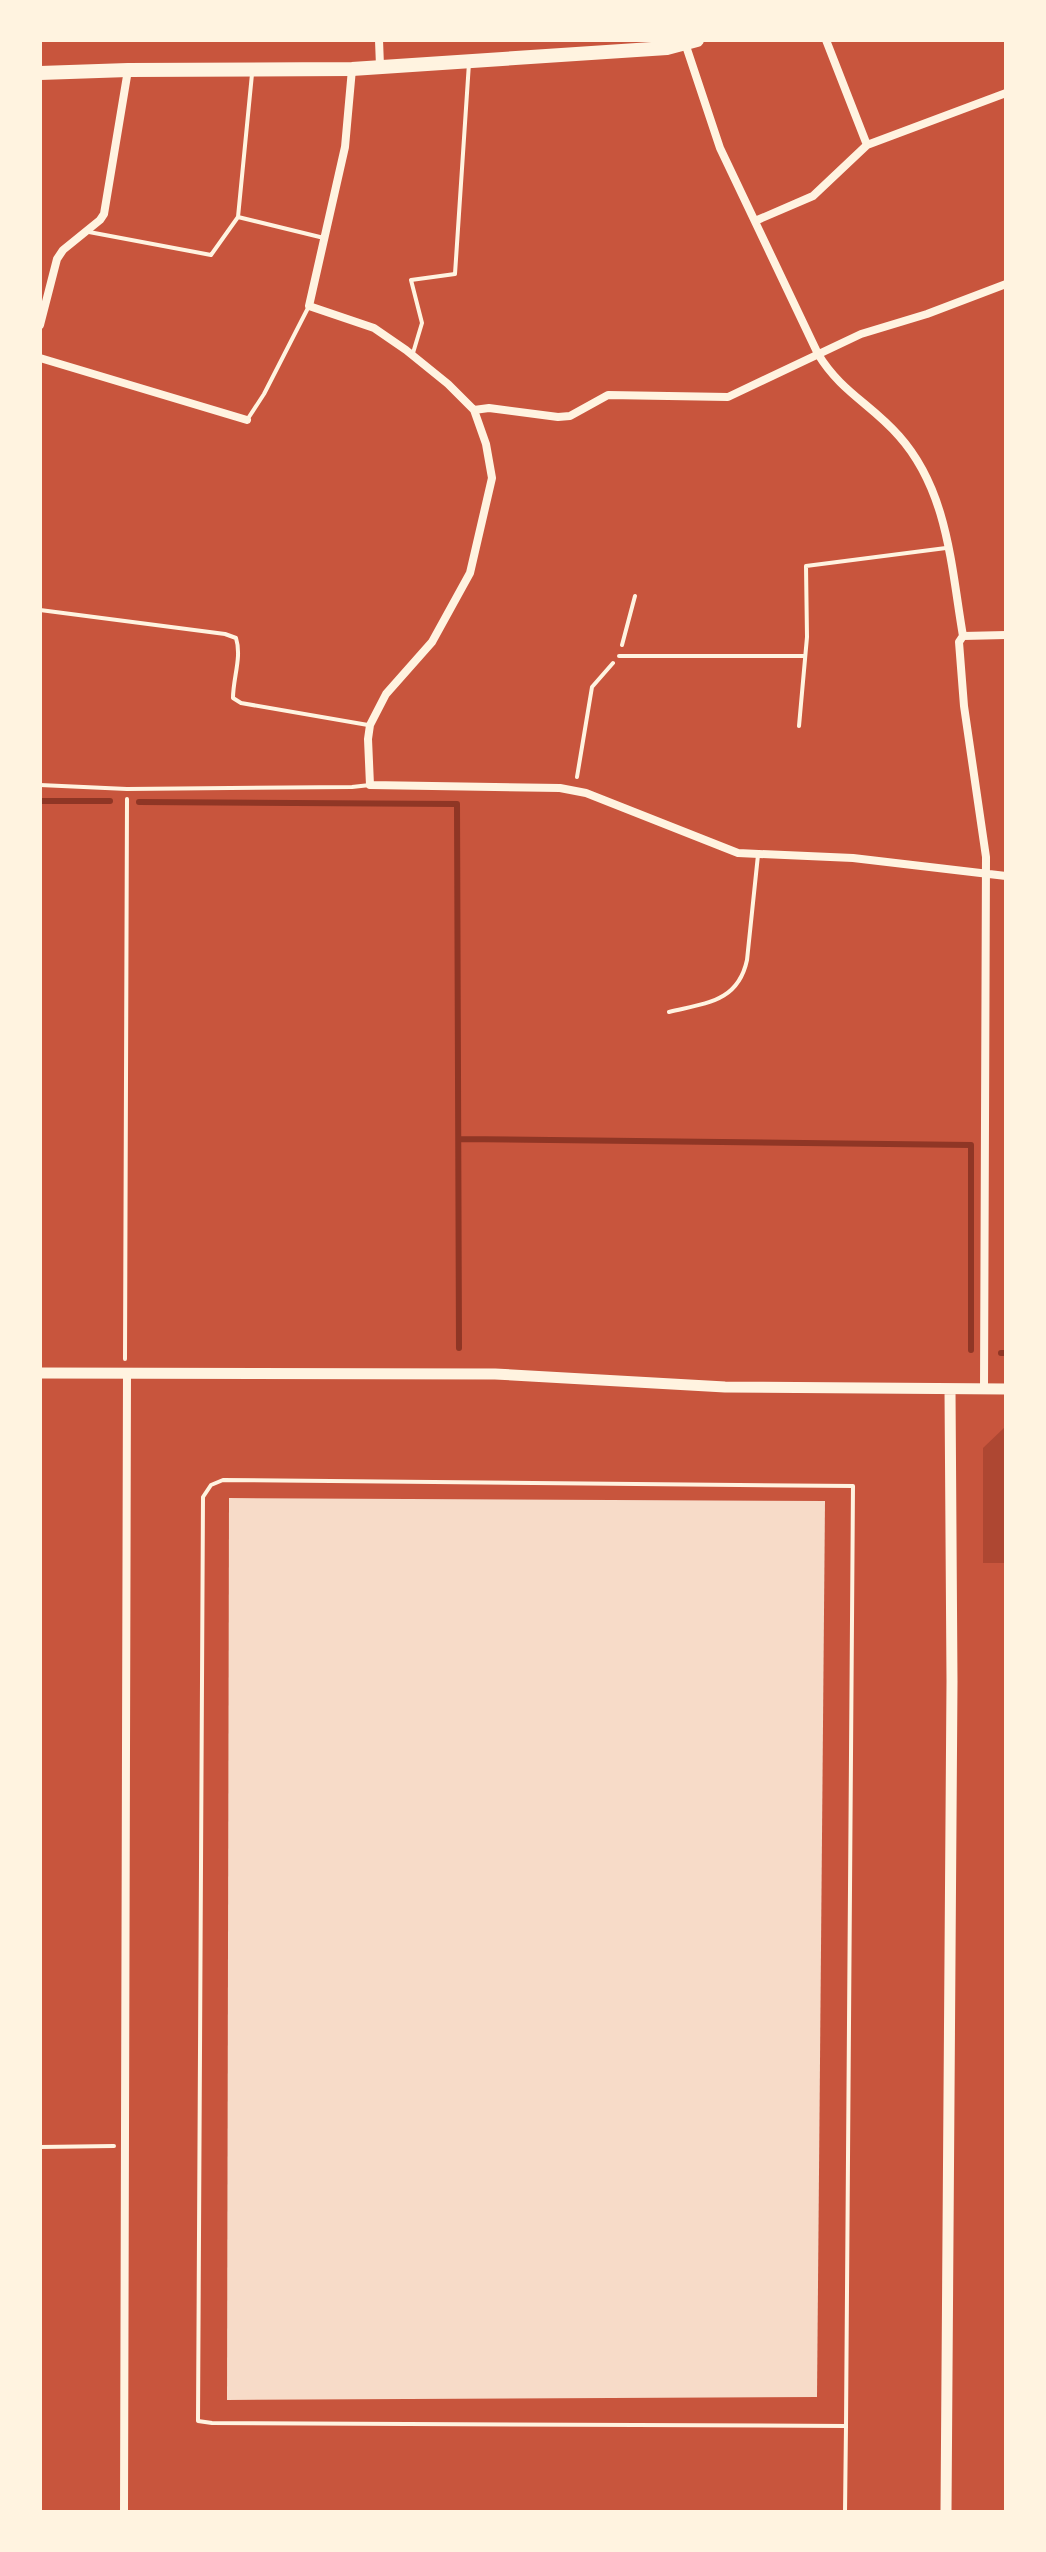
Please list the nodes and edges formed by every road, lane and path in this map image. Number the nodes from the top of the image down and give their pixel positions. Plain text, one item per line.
1 (379, 40) edge
2 (826, 40) edge
3 (691, 42) edge
4 (469, 60) junction
5 (380, 66) junction
6 (352, 69) junction
7 (128, 70) junction
8 (253, 70) junction
9 (40, 73) edge
10 (1006, 93) edge
11 (867, 145) junction
12 (238, 217) junction
13 (755, 221) junction
14 (86, 231) junction
15 (324, 238) junction
16 (1006, 284) edge
17 (309, 306) junction
18 (40, 325) edge
19 (818, 354) junction
20 (412, 355) junction
21 (40, 358) edge
22 (474, 410) junction
23 (247, 420) joint
24 (950, 548) junction
25 (635, 596) dead end
26 (40, 610) edge
27 (1006, 635) edge
28 (963, 636) junction
29 (619, 656) junction
30 (805, 656) junction
31 (370, 725) junction
32 (799, 726) dead end
33 (40, 785) edge
34 (370, 785) junction
35 (127, 789) junction
36 (575, 791) junction
37 (758, 855) junction
38 (986, 874) junction
39 (1006, 876) edge
40 (669, 1012) dead end
41 (40, 1373) edge
42 (127, 1373) junction
43 (950, 1389) junction
44 (984, 1389) junction
45 (1006, 1389) edge
46 (125, 2146) junction
47 (40, 2147) edge
48 (846, 2426) junction
49 (124, 2512) edge
50 (845, 2512) edge
51 (946, 2512) edge

1 - 5 street
2 - 11 street
3 - 4 main road
3 - 13 street
4 - 5 main road
4 - 20 lane
5 - 6 main road
6 - 8 main road
6 - 15 street
7 - 8 main road
7 - 9 main road
7 - 14 street
8 - 12 lane
10 - 11 street
11 - 13 street
12 - 14 lane
12 - 15 lane
13 - 19 street
14 - 18 street
15 - 17 street
16 - 19 street
17 - 20 street
17 - 23 lane
19 - 22 street
19 - 24 street
20 - 22 street
21 - 23 street
22 - 31 street
24 - 28 street
24 - 30 lane
25 - 29 path
26 - 31 lane
27 - 28 street
28 - 38 street
29 - 30 lane
29 - 36 path
30 - 32 lane
31 - 34 street
33 - 35 lane
34 - 35 lane
34 - 36 street
35 - 42 path
36 - 37 street
37 - 38 street
37 - 40 lane
38 - 39 street
38 - 44 street
41 - 42 street
42 - 43 street
42 - 46 street
43 - 44 street
43 - 51 street
44 - 45 street
46 - 47 path
46 - 49 street
48 - 48 lane
48 - 50 lane

